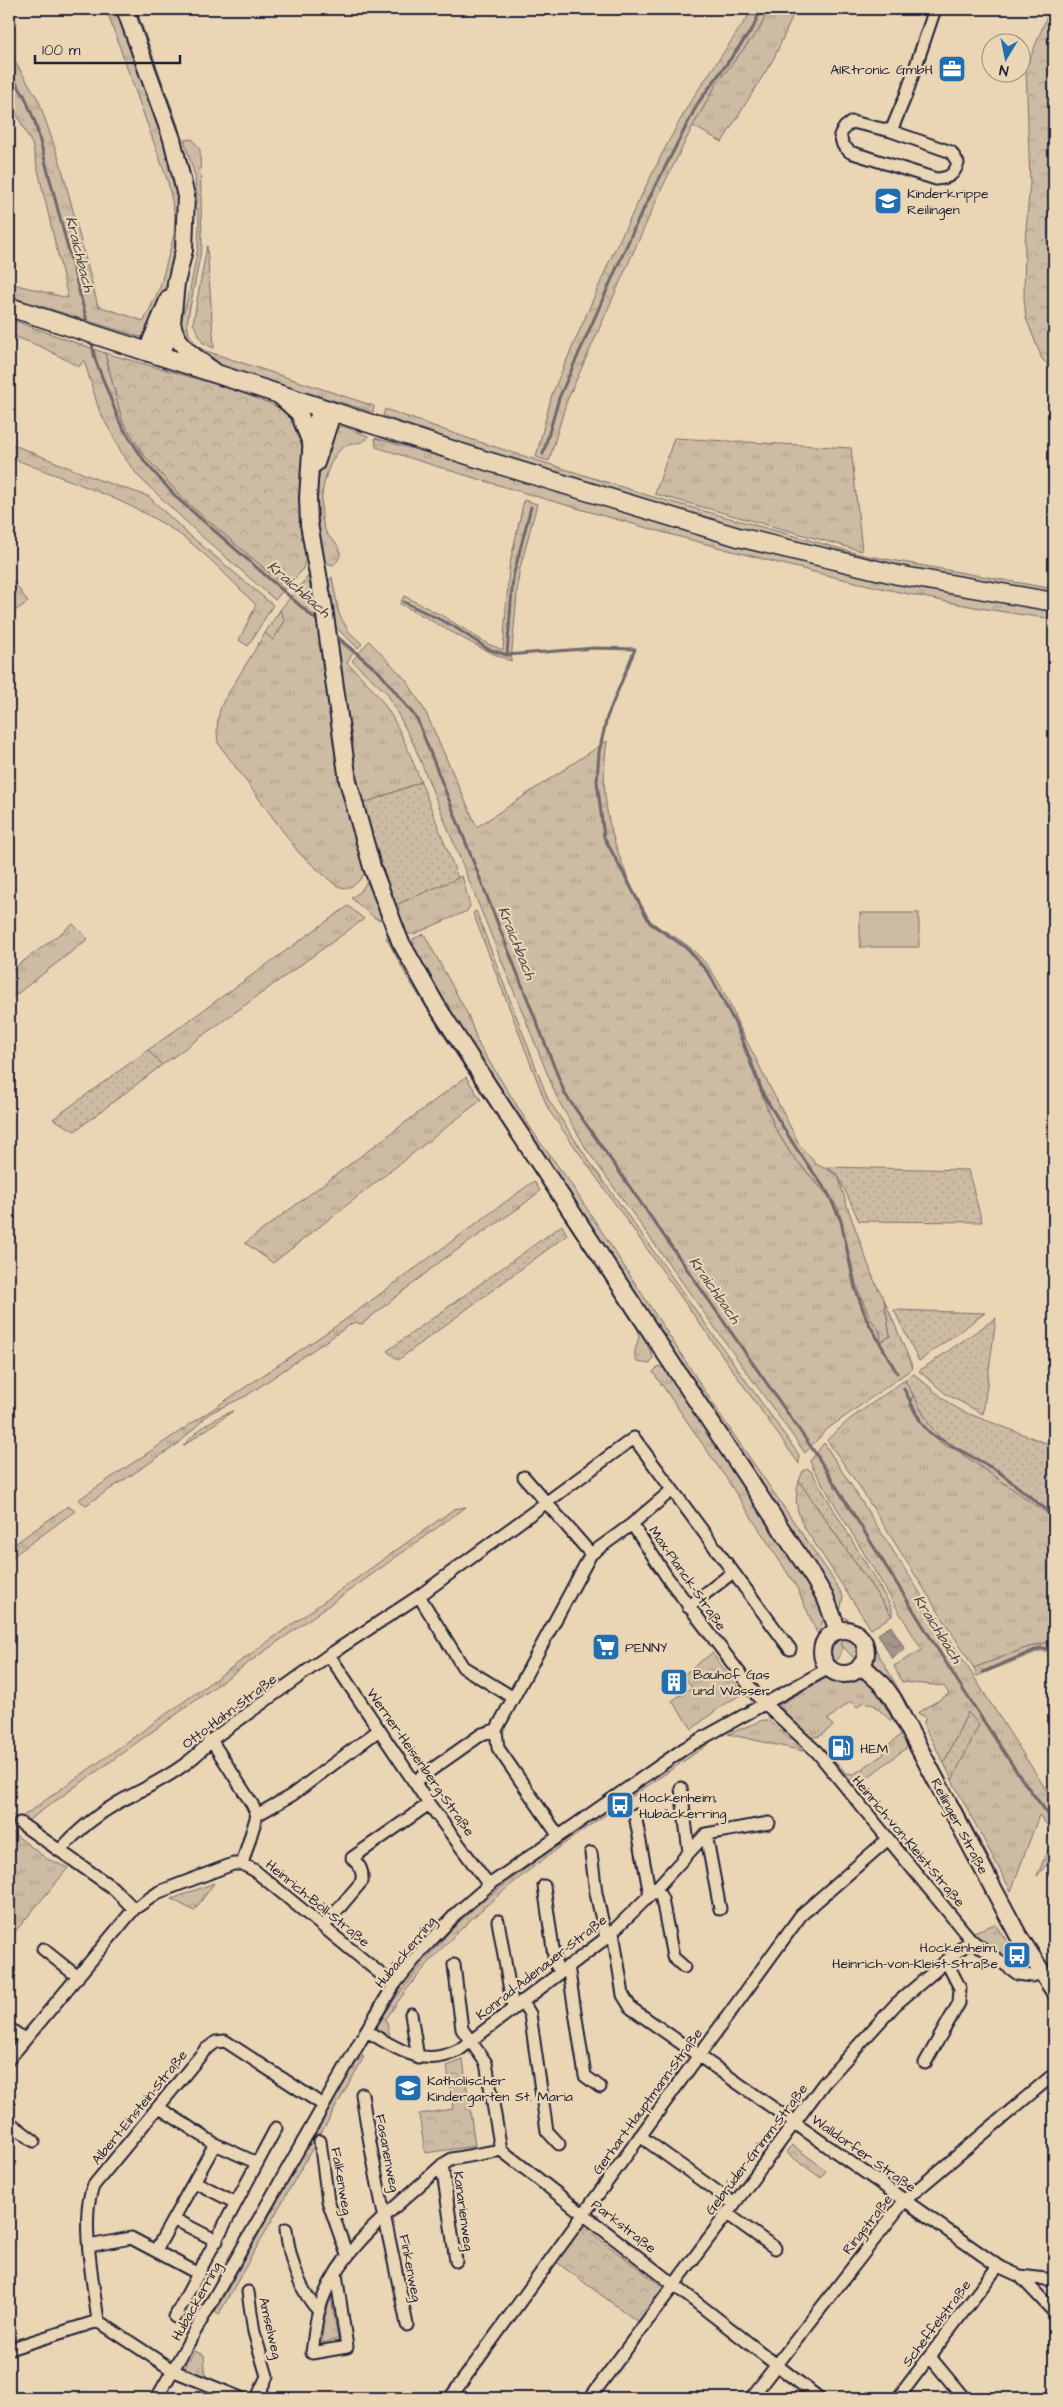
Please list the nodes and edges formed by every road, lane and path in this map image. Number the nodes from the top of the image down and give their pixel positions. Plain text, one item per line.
1 (125, 9) edge
2 (935, 9) edge
3 (891, 131) junction
4 (176, 283) junction
5 (9, 307) edge
6 (172, 323) junction
7 (149, 353) junction
8 (218, 374) junction
9 (278, 394) junction
10 (331, 410) junction
11 (311, 444) junction
12 (309, 484) junction
13 (1054, 602) edge
14 (524, 1477) dead end
15 (672, 1490) junction
16 (546, 1503) junction
17 (632, 1524) junction
18 (591, 1554) junction
19 (732, 1573) junction
20 (419, 1596) junction
21 (688, 1607) junction
22 (838, 1631) junction
23 (790, 1649) dead end
24 (329, 1655) junction
25 (861, 1665) junction
26 (829, 1668) junction
27 (512, 1697) junction
28 (766, 1703) junction
29 (379, 1730) junction
30 (496, 1730) junction
31 (211, 1740) junction
32 (414, 1782) junction
33 (681, 1788) dead end
34 (430, 1804) junction
35 (257, 1815) junction
36 (635, 1815) dead end
37 (20, 1823) dead end
38 (768, 1823) dead end
39 (706, 1834) junction
40 (558, 1835) junction
41 (888, 1839) junction
42 (60, 1850) junction
43 (689, 1852) junction
44 (591, 1853) dead end
45 (242, 1864) junction
46 (489, 1885) junction
47 (544, 1886) dead end
48 (653, 1892) junction
49 (134, 1909) junction
50 (720, 1909) dead end
51 (498, 1921) dead end
52 (324, 1926) junction
53 (610, 1935) junction
54 (971, 1940) junction
55 (42, 1949) dead end
56 (946, 1961) junction
57 (454, 1965) dead end
58 (684, 1967) dead end
59 (564, 1969) junction
60 (1041, 1973) junction
61 (78, 1977) junction
62 (394, 1985) junction
63 (1054, 1992) edge
64 (518, 2005) junction
65 (410, 2014) dead end
66 (9, 2028) edge
67 (366, 2031) junction
68 (25, 2040) junction
69 (472, 2040) junction
70 (699, 2056) junction
71 (418, 2058) junction
72 (9, 2059) edge
73 (925, 2063) dead end
74 (1054, 2074) edge
75 (600, 2087) dead end
76 (362, 2094) dead end
77 (324, 2105) junction
78 (158, 2107) junction
79 (9, 2122) edge
80 (794, 2123) junction
81 (276, 2128) dead end
82 (640, 2136) junction
83 (34, 2141) dead end
84 (320, 2141) dead end
85 (215, 2144) junction
86 (558, 2144) dead end
87 (501, 2150) junction
88 (257, 2164) junction
89 (442, 2165) junction
90 (196, 2182) junction
91 (904, 2200) junction
92 (236, 2203) junction
93 (733, 2203) junction
94 (583, 2213) junction
95 (726, 2213) junction
96 (386, 2217) junction
97 (174, 2218) junction
98 (286, 2229) dead end
99 (217, 2241) junction
100 (89, 2246) junction
101 (775, 2248) dead end
102 (156, 2250) junction
103 (346, 2255) junction
104 (456, 2260) dead end
105 (998, 2266) junction
106 (199, 2274) junction
107 (336, 2274) junction
108 (1020, 2276) junction
109 (1054, 2280) edge
110 (674, 2284) junction
111 (248, 2292) dead end
112 (318, 2311) junction
113 (1054, 2312) edge
114 (175, 2317) dead end
115 (98, 2321) junction
116 (407, 2325) dead end
117 (9, 2349) edge
118 (930, 2357) junction
119 (776, 2366) junction
120 (174, 2371) junction
121 (157, 2398) edge
122 (241, 2398) edge
123 (257, 2398) edge
124 (450, 2398) edge
125 (590, 2398) edge
126 (751, 2398) edge
127 (819, 2398) edge
128 (898, 2398) edge
129 (964, 2398) edge

1 - 4 main road
2 - 3 street
3 - 3 street
4 - 6 main road
4 - 7 main road
5 - 7 main road
6 - 7 main road
6 - 8 main road
7 - 8 main road
8 - 9 main road
9 - 10 main road
9 - 11 main road
10 - 11 main road
10 - 12 main road
10 - 13 main road
11 - 12 main road
12 - 22 main road
14 - 16 street
15 - 16 street, Otto-Hahn-Straße
15 - 17 street
15 - 19 street
16 - 18 street
16 - 20 street, Otto-Hahn-Straße
17 - 18 street, Max-Planck-Straße
17 - 21 street, Max-Planck-Straße
18 - 27 street, Max-Planck-Straße
19 - 21 street
19 - 23 street
20 - 24 street, Otto-Hahn-Straße
20 - 27 street
21 - 28 street, Max-Planck-Straße
22 - 25 main road
22 - 26 main road
24 - 29 street, Werner-Heisenberg-Straße
24 - 31 street, Otto-Hahn-Straße
25 - 26 main road
25 - 60 main road, Reilinger Straße
26 - 28 street, Hubäckerring
27 - 30 street, Max-Planck-Straße
28 - 40 street, Hubäckerring
28 - 41 street, Heinrich-von-Kleist-Straße
29 - 32 street, Werner-Heisenberg-Straße
29 - 35 street
30 - 32 street
30 - 40 street
31 - 35 street
31 - 42 street, Otto-Hahn-Straße
32 - 34 street, Werner-Heisenberg-Straße
33 - 43 street
34 - 46 street, Werner-Heisenberg-Straße
34 - 52 street
35 - 45 street
36 - 48 street
37 - 42 street
38 - 39 street
39 - 43 street, Konrad-Adenauer-Straße
39 - 50 street
40 - 46 street, Hubäckerring
41 - 54 street, Heinrich-von-Kleist-Straße
41 - 70 street, Gerhart-Hauptmann-Straße
42 - 49 street
43 - 48 street, Konrad-Adenauer-Straße
44 - 53 street, Walldorfer Straße
45 - 49 street
45 - 52 street, Heinrich-Böll-Straße
46 - 62 street, Hubäckerring
47 - 59 street
48 - 53 street, Konrad-Adenauer-Straße
48 - 58 street
49 - 61 street
51 - 64 street
52 - 62 street, Heinrich-Böll-Straße
53 - 59 street, Konrad-Adenauer-Straße
53 - 70 street, Walldorfer Straße
54 - 56 street, Gebrüder-Grimm-Straße
54 - 60 street, Heinrich-von-Kleist-Straße
55 - 61 street
56 - 73 street
56 - 80 street, Gebrüder-Grimm-Straße
57 - 69 street
59 - 64 street, Konrad-Adenauer-Straße
59 - 75 street
60 - 63 main road, Reilinger Straße
61 - 68 street
62 - 67 street, Hubäckerring
64 - 69 street, Konrad-Adenauer-Straße
64 - 86 street
65 - 71 street
66 - 68 street
67 - 71 street, Konrad-Adenauer-Straße
67 - 77 street, Hubäckerring
68 - 72 street
69 - 71 street, Konrad-Adenauer-Straße
69 - 87 street
70 - 80 street, Walldorfer Straße
70 - 82 street, Gerhart-Hauptmann-Straße
74 - 91 street, Ringstraße
76 - 96 street, Fasanenweg
77 - 78 street, Albert-Einstein-Straße
77 - 120 street, Hubäckerring
78 - 85 street
78 - 100 street, Albert-Einstein-Straße
79 - 83 street
80 - 91 street, Walldorfer Straße
80 - 93 street, Gebrüder-Grimm-Straße
81 - 88 street
82 - 93 street
82 - 94 street, Gerhart-Hauptmann-Straße
84 - 103 street, Falkenweg
85 - 88 street
85 - 90 street
87 - 89 street
87 - 94 street, Parkstraße
88 - 92 street
89 - 96 street
89 - 104 street, Kanarienweg
90 - 92 street
90 - 97 street
91 - 105 street, Walldorfer Straße
91 - 119 street, Ringstraße
92 - 99 street
93 - 95 street, Gebrüder-Grimm-Straße
94 - 110 street, Parkstraße
94 - 124 street, Gerhart-Hauptmann-Straße
95 - 101 street
95 - 110 street, Gebrüder-Grimm-Straße
96 - 103 street
96 - 116 street, Finkenweg
97 - 99 street
97 - 102 street
98 - 112 street
99 - 106 street
100 - 102 street
100 - 115 street, Albert-Einstein-Straße
102 - 106 street
103 - 107 street
105 - 108 street, Walldorfer Straße
105 - 118 street, Scheffelstraße
106 - 114 street
107 - 112 street
107 - 112 street
108 - 109 street, Walldorfer Straße
108 - 113 street
110 - 119 street, Parkstraße
110 - 125 street, Gebrüder-Grimm-Straße
111 - 123 street, Amselweg
115 - 117 street
115 - 120 street
118 - 128 street, Scheffelstraße
118 - 129 street
119 - 126 street, Ringstraße
119 - 127 street, Parkstraße
120 - 121 street, Hubäckerring
120 - 122 street

